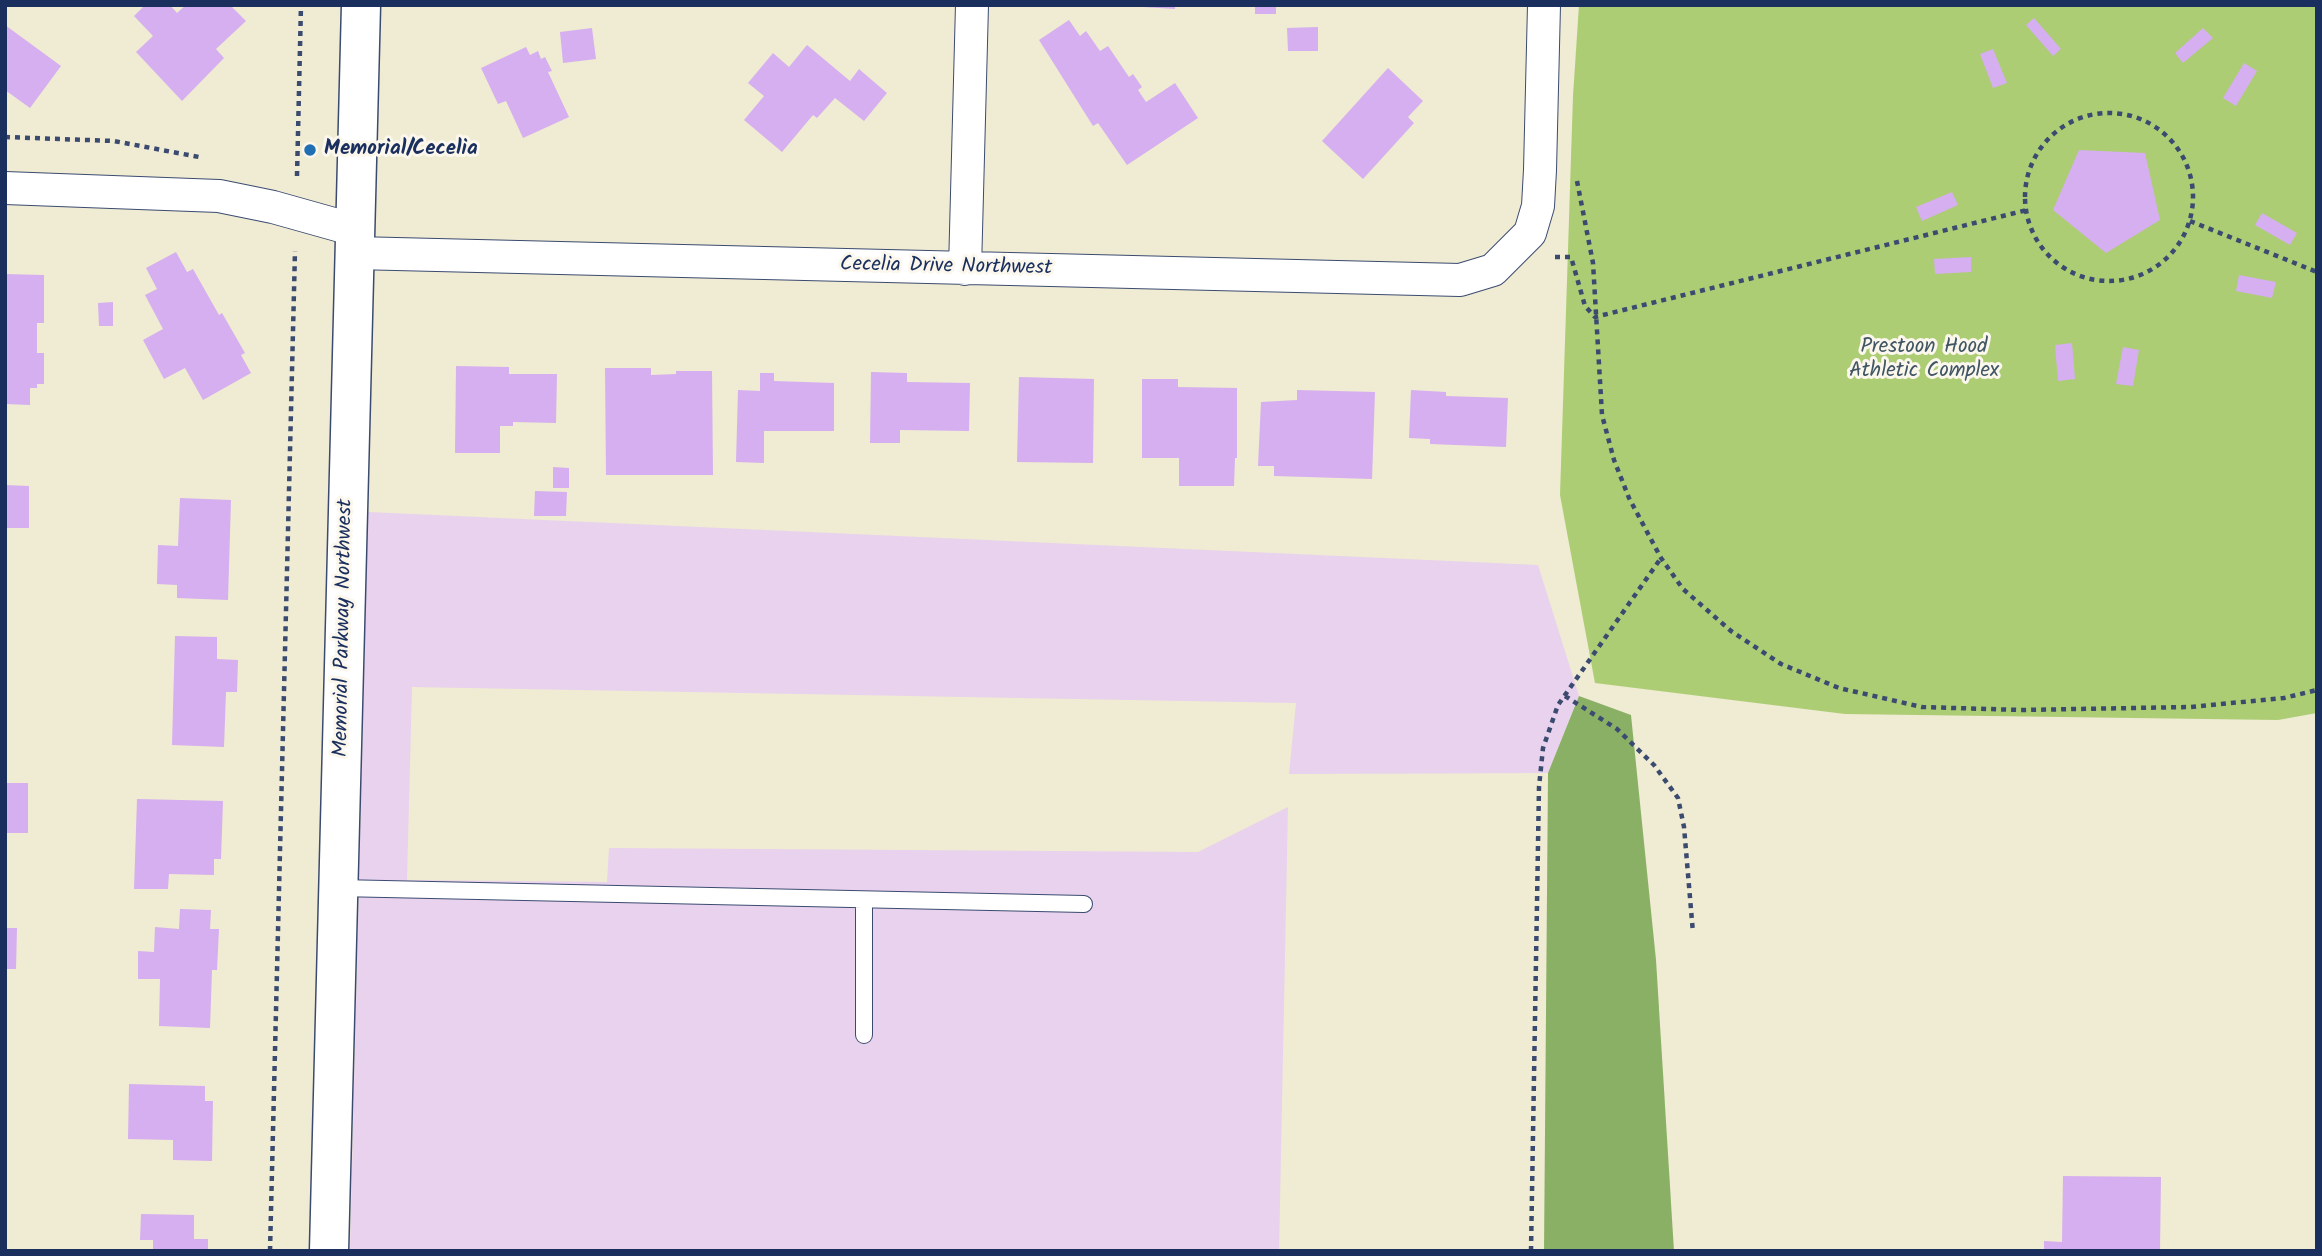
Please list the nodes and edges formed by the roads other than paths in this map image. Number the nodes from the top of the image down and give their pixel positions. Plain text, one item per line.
1 (361, 5) edge
2 (972, 5) edge
3 (1544, 5) edge
4 (5, 188) edge
5 (355, 242) junction
6 (965, 269) junction
7 (338, 888) junction
8 (864, 901) junction
9 (1084, 904) dead end
10 (864, 1035) dead end
11 (329, 1251) edge

1 - 5 street, Memorial Parkway Northwest
2 - 6 street
3 - 6 street, Cecelia Drive Northwest
4 - 5 street, Cecelia Drive Northwest
5 - 6 street, Cecelia Drive Northwest
5 - 7 street, Memorial Parkway Northwest
7 - 8 lane
7 - 11 street, Memorial Parkway Northwest
8 - 9 lane
8 - 10 lane

